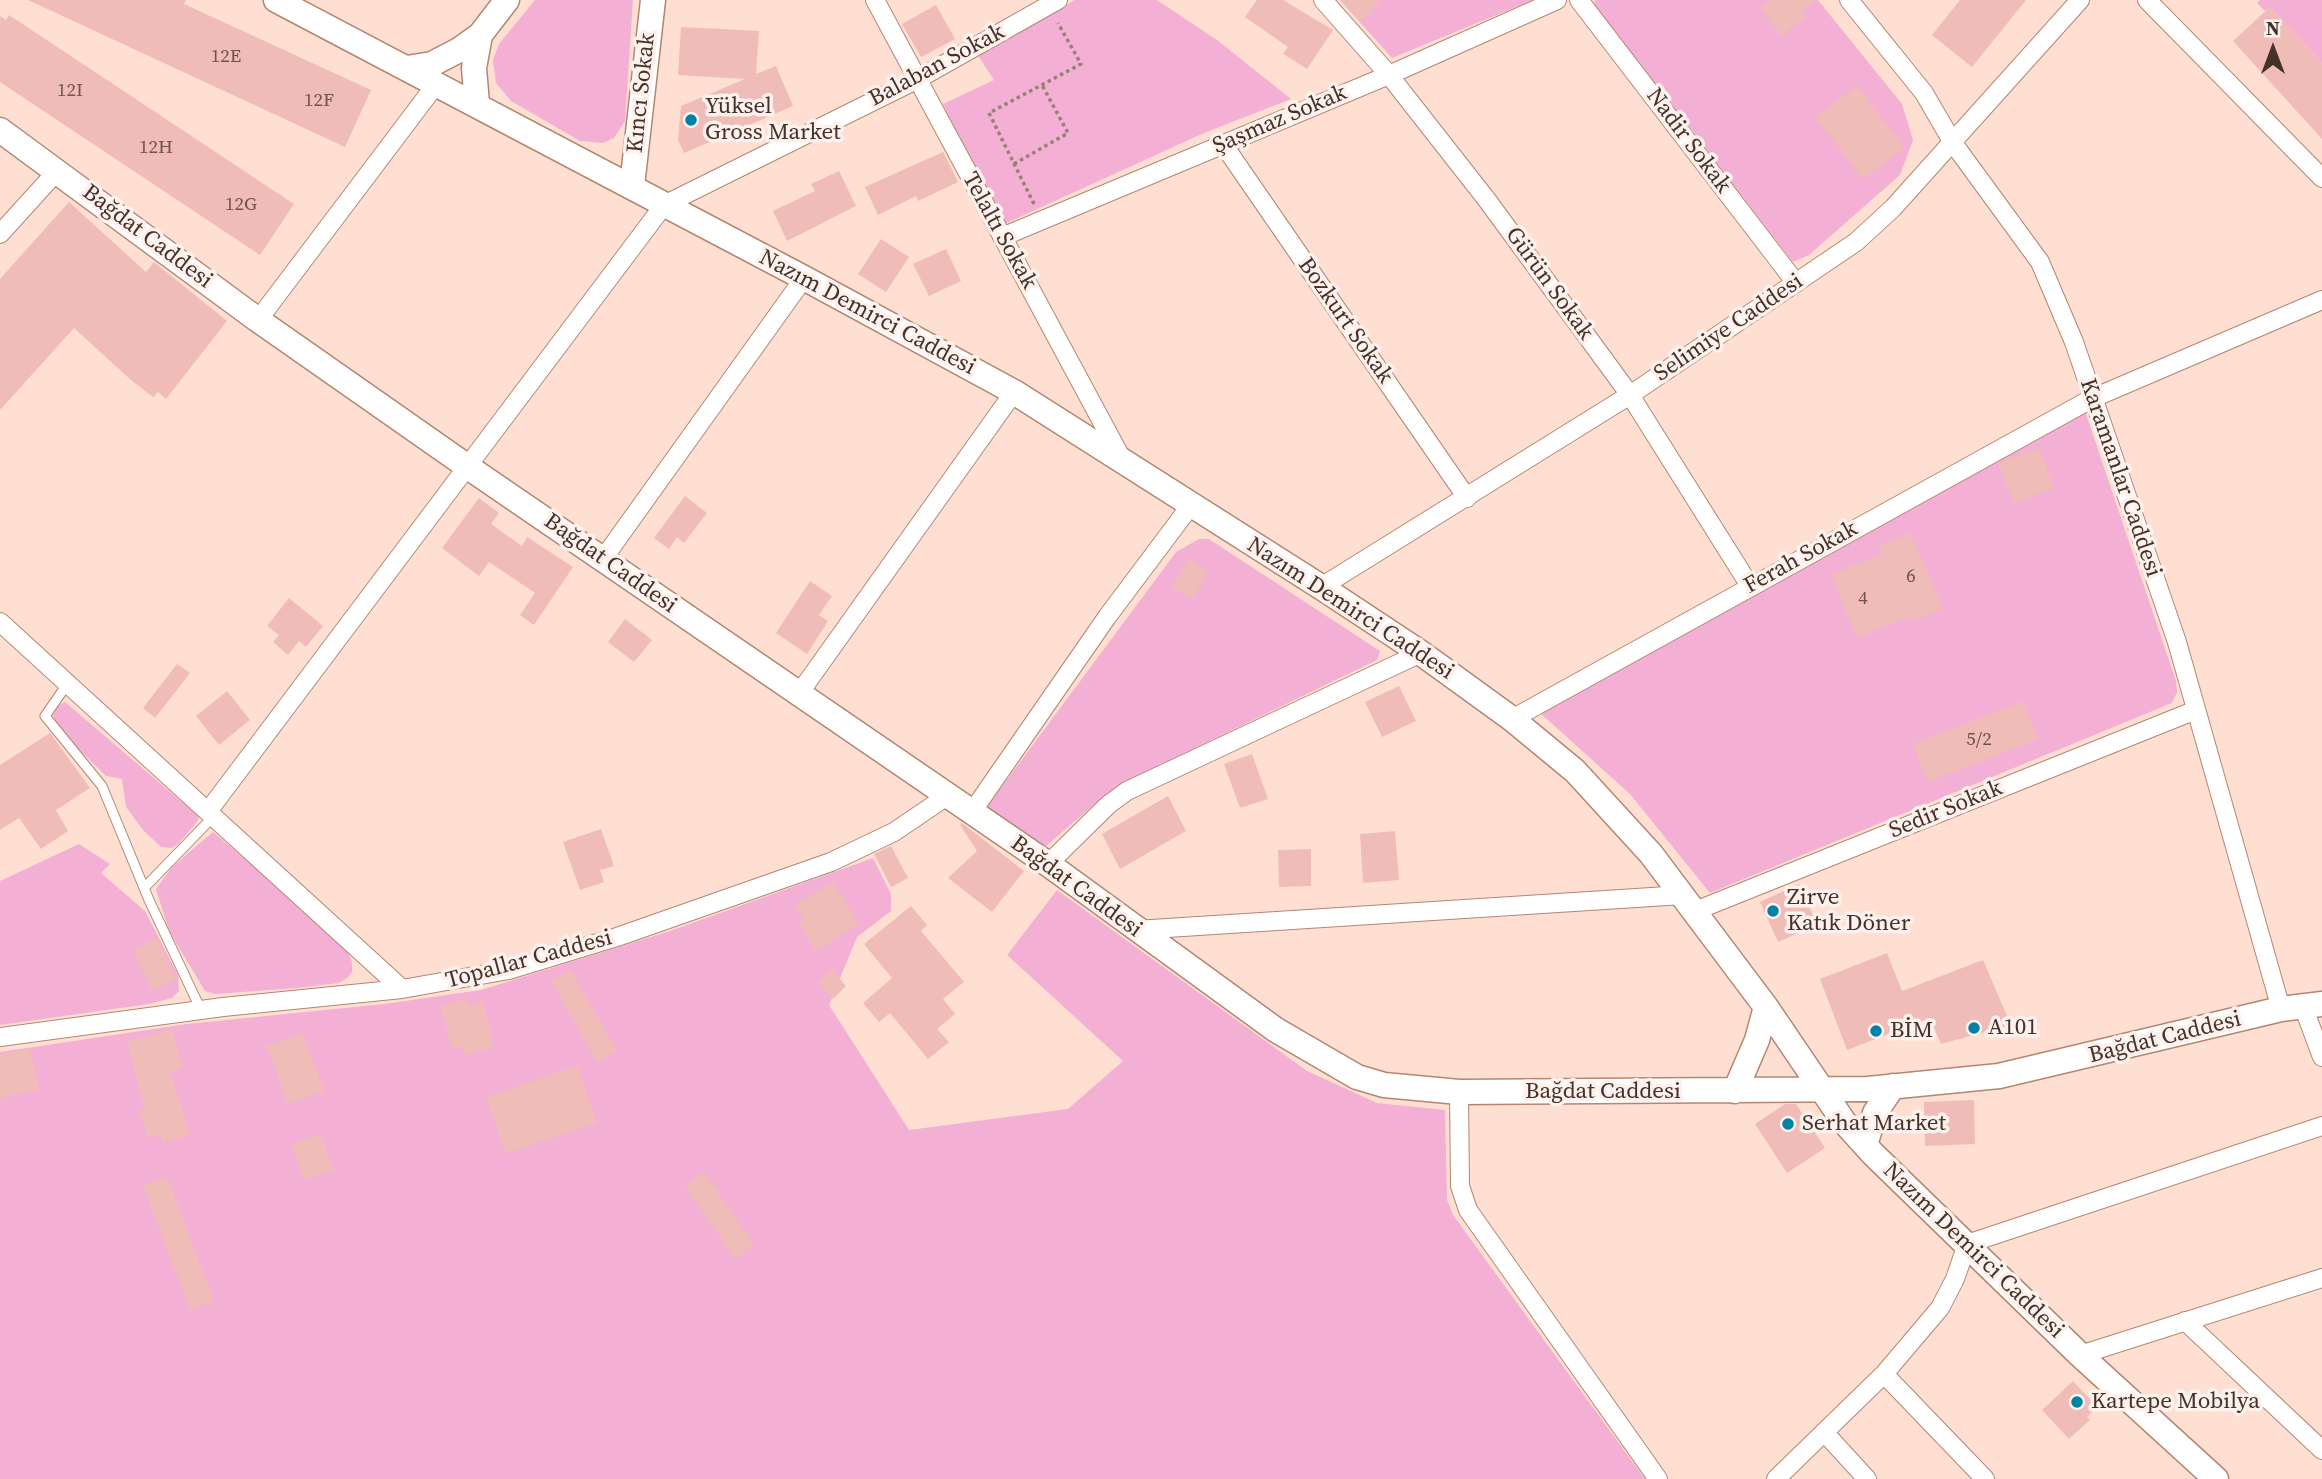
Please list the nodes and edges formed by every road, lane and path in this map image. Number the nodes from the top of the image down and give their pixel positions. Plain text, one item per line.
1 (276, 0) edge
2 (508, 0) edge
3 (653, 0) edge
4 (875, 0) edge
5 (1323, 0) edge
6 (1557, 0) edge
7 (1579, 0) edge
8 (1849, 0) edge
9 (2080, 0) edge
10 (2147, 0) edge
11 (1053, 3) edge
12 (480, 35) junction
13 (407, 68) junction
14 (1389, 75) junction
15 (918, 79) junction
16 (437, 83) junction
17 (1042, 85) junction
18 (477, 104) junction
19 (0, 130) edge
20 (1953, 143) junction
21 (1223, 144) junction
22 (1014, 164) junction
23 (58, 170) junction
24 (2322, 178) edge
25 (632, 187) junction
26 (664, 205) junction
27 (1042, 220) junction
28 (0, 234) edge
29 (1002, 237) junction
30 (804, 278) junction
31 (1796, 283) junction
32 (2322, 300) edge
33 (258, 320) junction
34 (1013, 392) junction
35 (1630, 395) junction
36 (2091, 399) junction
37 (1123, 462) junction
38 (468, 467) junction
39 (1468, 498) junction
40 (1191, 505) junction
41 (603, 559) junction
42 (1750, 586) junction
43 (1321, 587) junction
44 (0, 622) edge
45 (1421, 653) junction
46 (68, 683) junction
47 (798, 695) junction
48 (2196, 710) junction
49 (1512, 719) junction
50 (947, 796) junction
51 (972, 812) junction
52 (212, 813) junction
53 (1048, 864) junction
54 (144, 888) junction
55 (1689, 903) junction
56 (1136, 930) junction
57 (401, 989) junction
58 (2302, 1006) edge
59 (1766, 1007) junction
60 (201, 1010) junction
61 (0, 1037) edge
62 (2322, 1057) edge
63 (1893, 1087) junction
64 (1735, 1091) junction
65 (1822, 1091) junction
66 (1459, 1092) junction
67 (2322, 1126) edge
68 (1865, 1145) junction
69 (1967, 1244) junction
70 (2322, 1278) edge
71 (2185, 1321) junction
72 (2080, 1355) junction
73 (1884, 1374) junction
74 (1824, 1433) junction
75 (2322, 1450) edge
76 (1658, 1479) edge
77 (1776, 1479) edge
78 (1867, 1479) edge
79 (1985, 1479) edge
80 (2216, 1479) edge

1 - 13 main road, Nazım Demirci Caddesi
2 - 12 main road
3 - 25 main road, Kıncı Sokak
4 - 15 street, Telaltı Sokak
5 - 14 street, Gürün Sokak
6 - 14 street, Şaşmaz Sokak
7 - 31 street, Nadir Sokak
8 - 20 street, Karamanlar Caddesi
9 - 20 street, Selimiye Caddesi
10 - 24 street
11 - 15 street, Balaban Sokak
11 - 17 path
12 - 13 main road
12 - 18 main road
13 - 16 main road, Nazım Demirci Caddesi
14 - 21 street, Şaşmaz Sokak
14 - 35 street, Gürün Sokak
15 - 26 street, Balaban Sokak
15 - 29 street, Telaltı Sokak
16 - 18 main road, Nazım Demirci Caddesi
16 - 33 street
17 - 22 path
17 - 22 path
18 - 25 main road, Nazım Demirci Caddesi
19 - 23 main road, Bağdat Caddesi
20 - 31 street, Selimiye Caddesi
20 - 36 street, Karamanlar Caddesi
21 - 27 street, Şaşmaz Sokak
21 - 39 street, Bozkurt Sokak
22 - 27 path
23 - 28 street
23 - 33 main road, Bağdat Caddesi
25 - 26 main road, Nazım Demirci Caddesi
26 - 30 main road, Nazım Demirci Caddesi
26 - 38 street
27 - 29 street, Şaşmaz Sokak
29 - 37 street, Telaltı Sokak
30 - 34 main road, Nazım Demirci Caddesi
30 - 41 street
31 - 35 street, Selimiye Caddesi
32 - 36 street, Ferah Sokak
33 - 38 main road, Bağdat Caddesi
34 - 37 main road, Nazım Demirci Caddesi
34 - 47 street
35 - 39 street, Selimiye Caddesi
35 - 42 street, Gürün Sokak
36 - 42 street, Ferah Sokak
36 - 48 street, Karamanlar Caddesi
37 - 40 main road, Nazım Demirci Caddesi
38 - 41 main road, Bağdat Caddesi
38 - 52 street
39 - 43 street, Selimiye Caddesi
40 - 43 main road, Nazım Demirci Caddesi
40 - 51 street
41 - 47 main road, Bağdat Caddesi
42 - 49 street, Ferah Sokak
43 - 45 main road, Nazım Demirci Caddesi
44 - 46 street
45 - 49 main road, Nazım Demirci Caddesi
45 - 53 street
46 - 52 street
46 - 54 lane
47 - 50 main road, Bağdat Caddesi
48 - 55 street, Sedir Sokak
48 - 58 street, Karamanlar Caddesi
49 - 55 main road, Nazım Demirci Caddesi
50 - 51 main road, Bağdat Caddesi
50 - 57 street, Topallar Caddesi
51 - 53 main road, Bağdat Caddesi
52 - 54 lane
52 - 57 street
53 - 56 main road, Bağdat Caddesi
54 - 60 lane
55 - 56 street, Sedir Sokak
55 - 59 main road, Nazım Demirci Caddesi
56 - 66 main road, Bağdat Caddesi
57 - 60 street, Topallar Caddesi
58 - 62 street, Karamanlar Caddesi
58 - 63 main road, Bağdat Caddesi
59 - 64 main road
59 - 65 main road, Nazım Demirci Caddesi
60 - 61 street, Topallar Caddesi
63 - 65 main road, Bağdat Caddesi
63 - 68 main road
64 - 65 main road, Bağdat Caddesi
64 - 66 main road, Bağdat Caddesi
65 - 68 main road, Nazım Demirci Caddesi
66 - 76 street
67 - 69 street
68 - 69 main road, Nazım Demirci Caddesi
69 - 72 main road, Nazım Demirci Caddesi
69 - 73 street
70 - 71 street
71 - 72 street
71 - 75 street
72 - 80 main road, Nazım Demirci Caddesi
73 - 74 street
73 - 79 street
74 - 77 street
74 - 78 street

